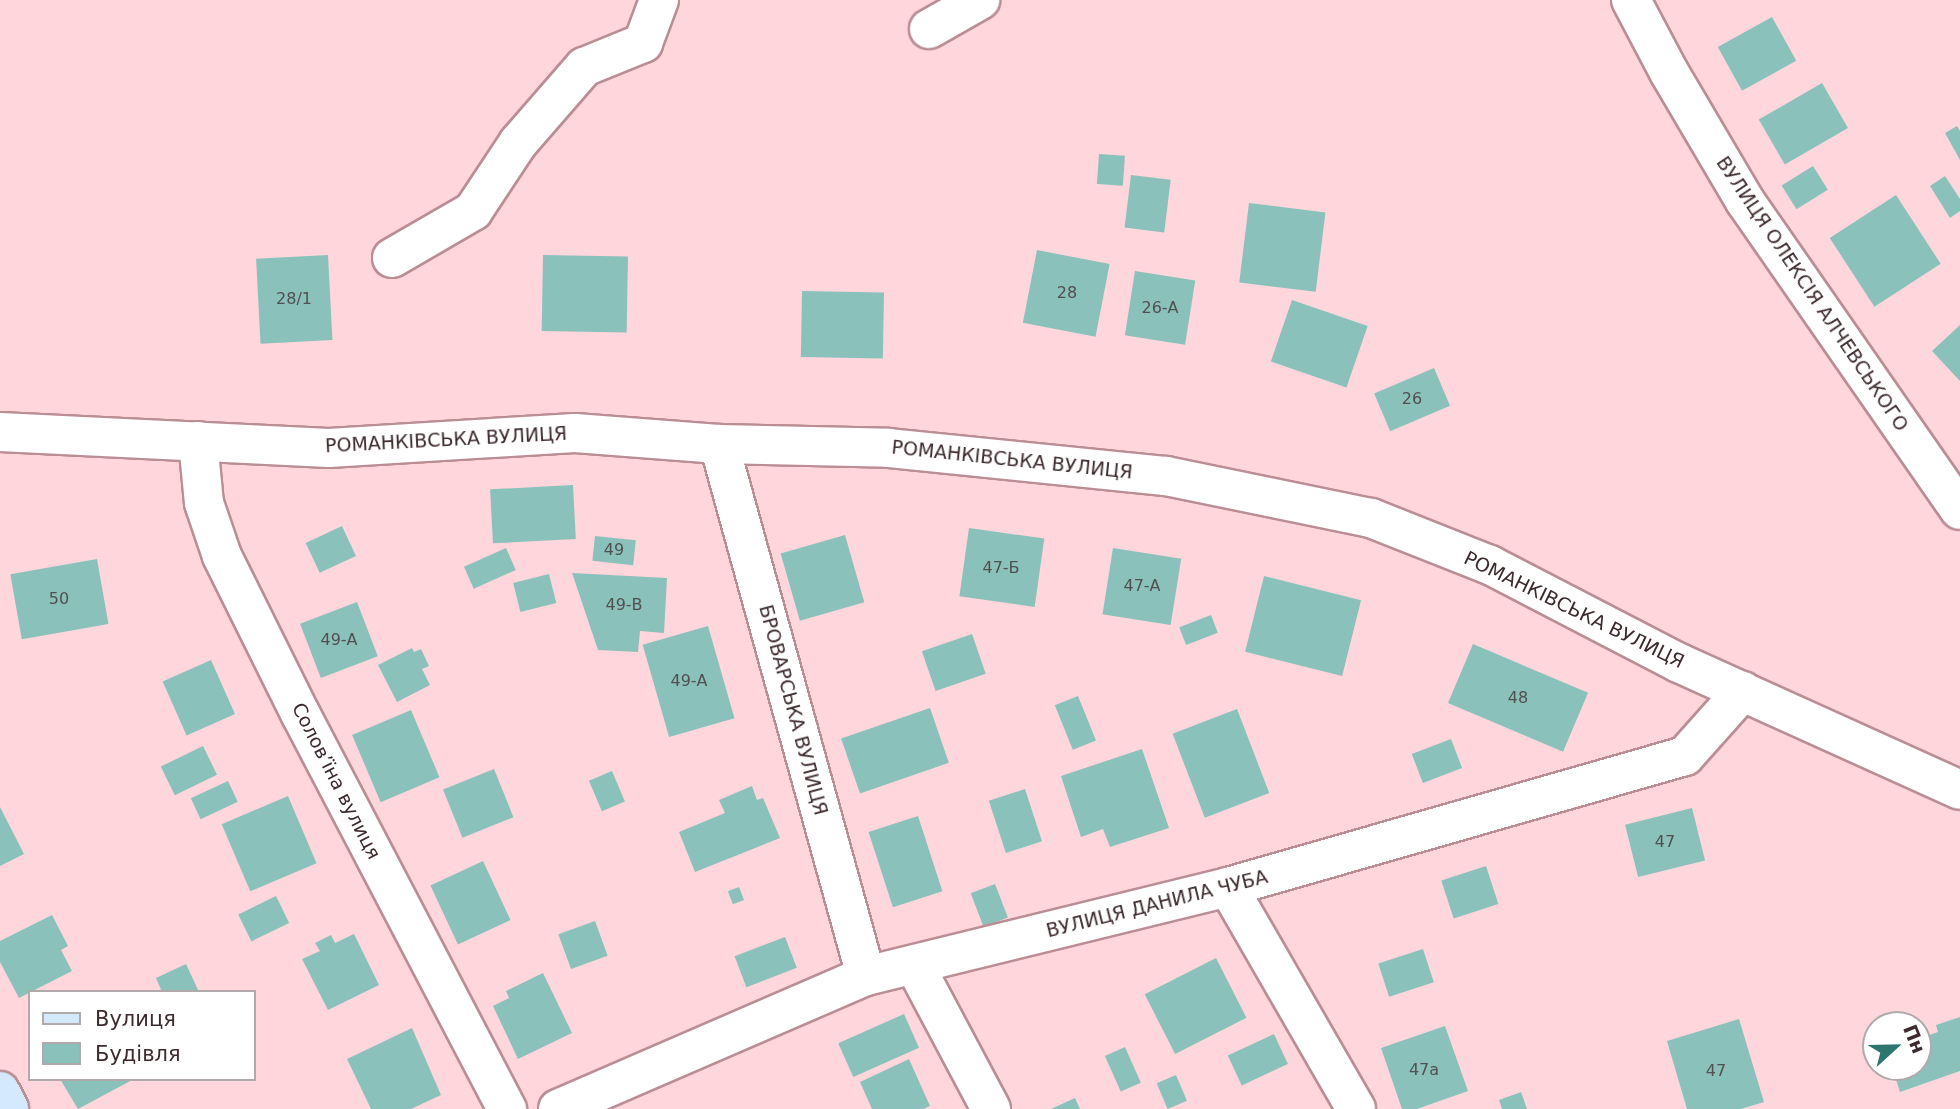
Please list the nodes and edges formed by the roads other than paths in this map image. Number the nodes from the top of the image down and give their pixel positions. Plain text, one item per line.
1 (659, 0) edge
2 (980, 0) edge
3 (1631, 0) edge
4 (929, 30) dead end
5 (392, 258) dead end
6 (0, 432) edge
7 (198, 441) junction
8 (719, 444) junction
9 (1960, 510) edge
10 (1743, 691) junction
11 (1960, 790) edge
12 (1228, 887) junction
13 (915, 966) junction
14 (866, 976) junction
15 (0, 1091) edge
16 (9, 1109) edge
17 (507, 1109) edge
18 (558, 1109) edge
19 (991, 1109) edge
20 (1356, 1109) edge

1 - 5 street
2 - 4 street
3 - 9 street, ВУЛИЦЯ ОЛЕКСІЯ АЛЧЕВСЬКОГО
6 - 7 street, РОМАНКІВСЬКА ВУЛИЦЯ
7 - 8 street, РОМАНКІВСЬКА ВУЛИЦЯ
7 - 17 street, Соловʼїна вулиця
8 - 10 street, РОМАНКІВСЬКА ВУЛИЦЯ
8 - 14 street, БРОВАРСЬКА ВУЛИЦЯ
10 - 11 street, РОМАНКІВСЬКА ВУЛИЦЯ
10 - 12 street, ВУЛИЦЯ ДАНИЛА ЧУБА
12 - 13 street, ВУЛИЦЯ ДАНИЛА ЧУБА
12 - 20 street
13 - 14 street, ВУЛИЦЯ ДАНИЛА ЧУБА
13 - 19 street
14 - 18 street, ВУЛИЦЯ ДАНИЛА ЧУБА
15 - 16 main road

